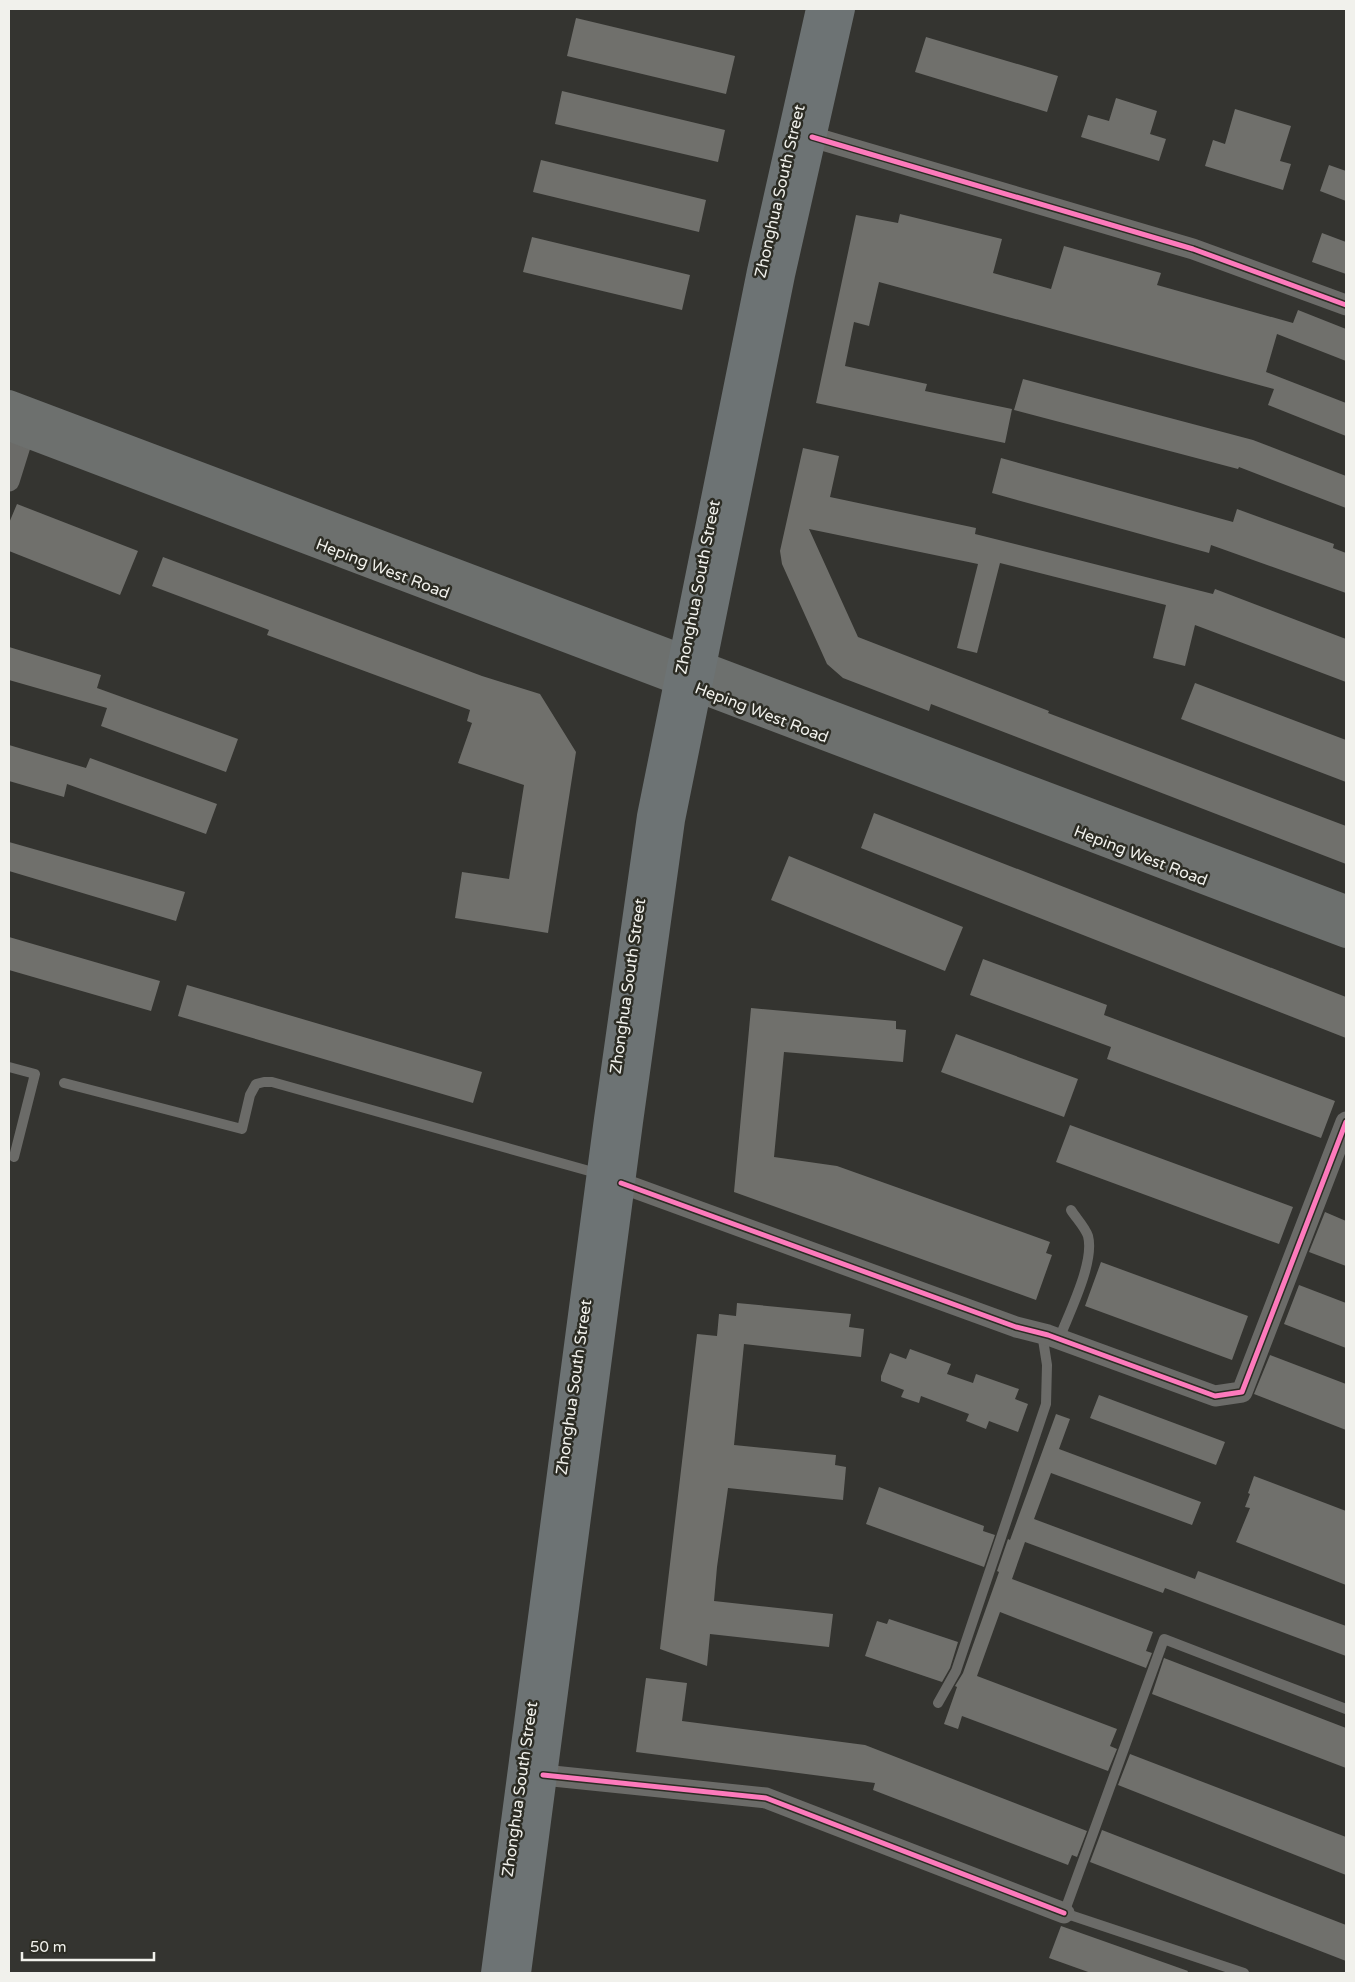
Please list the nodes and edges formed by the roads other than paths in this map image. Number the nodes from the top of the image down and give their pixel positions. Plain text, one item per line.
1 (820, 9) edge
2 (841, 9) edge
3 (812, 137) junction
4 (1346, 305) edge
5 (9, 404) edge
6 (16, 430) edge
7 (9, 481) edge
8 (690, 673) junction
9 (1346, 909) edge
10 (1346, 934) edge
11 (9, 1067) edge
12 (64, 1083) dead end
13 (1346, 1122) edge
14 (14, 1157) dead end
15 (611, 1179) junction
16 (1071, 1210) dead end
17 (1051, 1336) junction
18 (938, 1703) dead end
19 (1346, 1708) edge
20 (543, 1775) junction
21 (1064, 1913) junction
22 (495, 1973) edge
23 (517, 1973) edge
24 (1244, 1973) edge

1 - 8 main road, Zhonghua South Street
2 - 3 main road, Zhonghua South Street
3 - 4 street
3 - 8 main road, Zhonghua South Street
5 - 8 main road, Heping West Road
6 - 7 street
6 - 8 main road, Heping West Road
8 - 9 main road, Heping West Road
8 - 10 main road, Heping West Road
8 - 15 main road, Zhonghua South Street
11 - 14 lane
12 - 15 lane
13 - 17 street
15 - 17 street
15 - 20 main road, Zhonghua South Street
15 - 22 main road, Zhonghua South Street
16 - 17 lane
17 - 18 lane
19 - 21 lane
20 - 21 street
20 - 23 main road, Zhonghua South Street
21 - 24 lane

